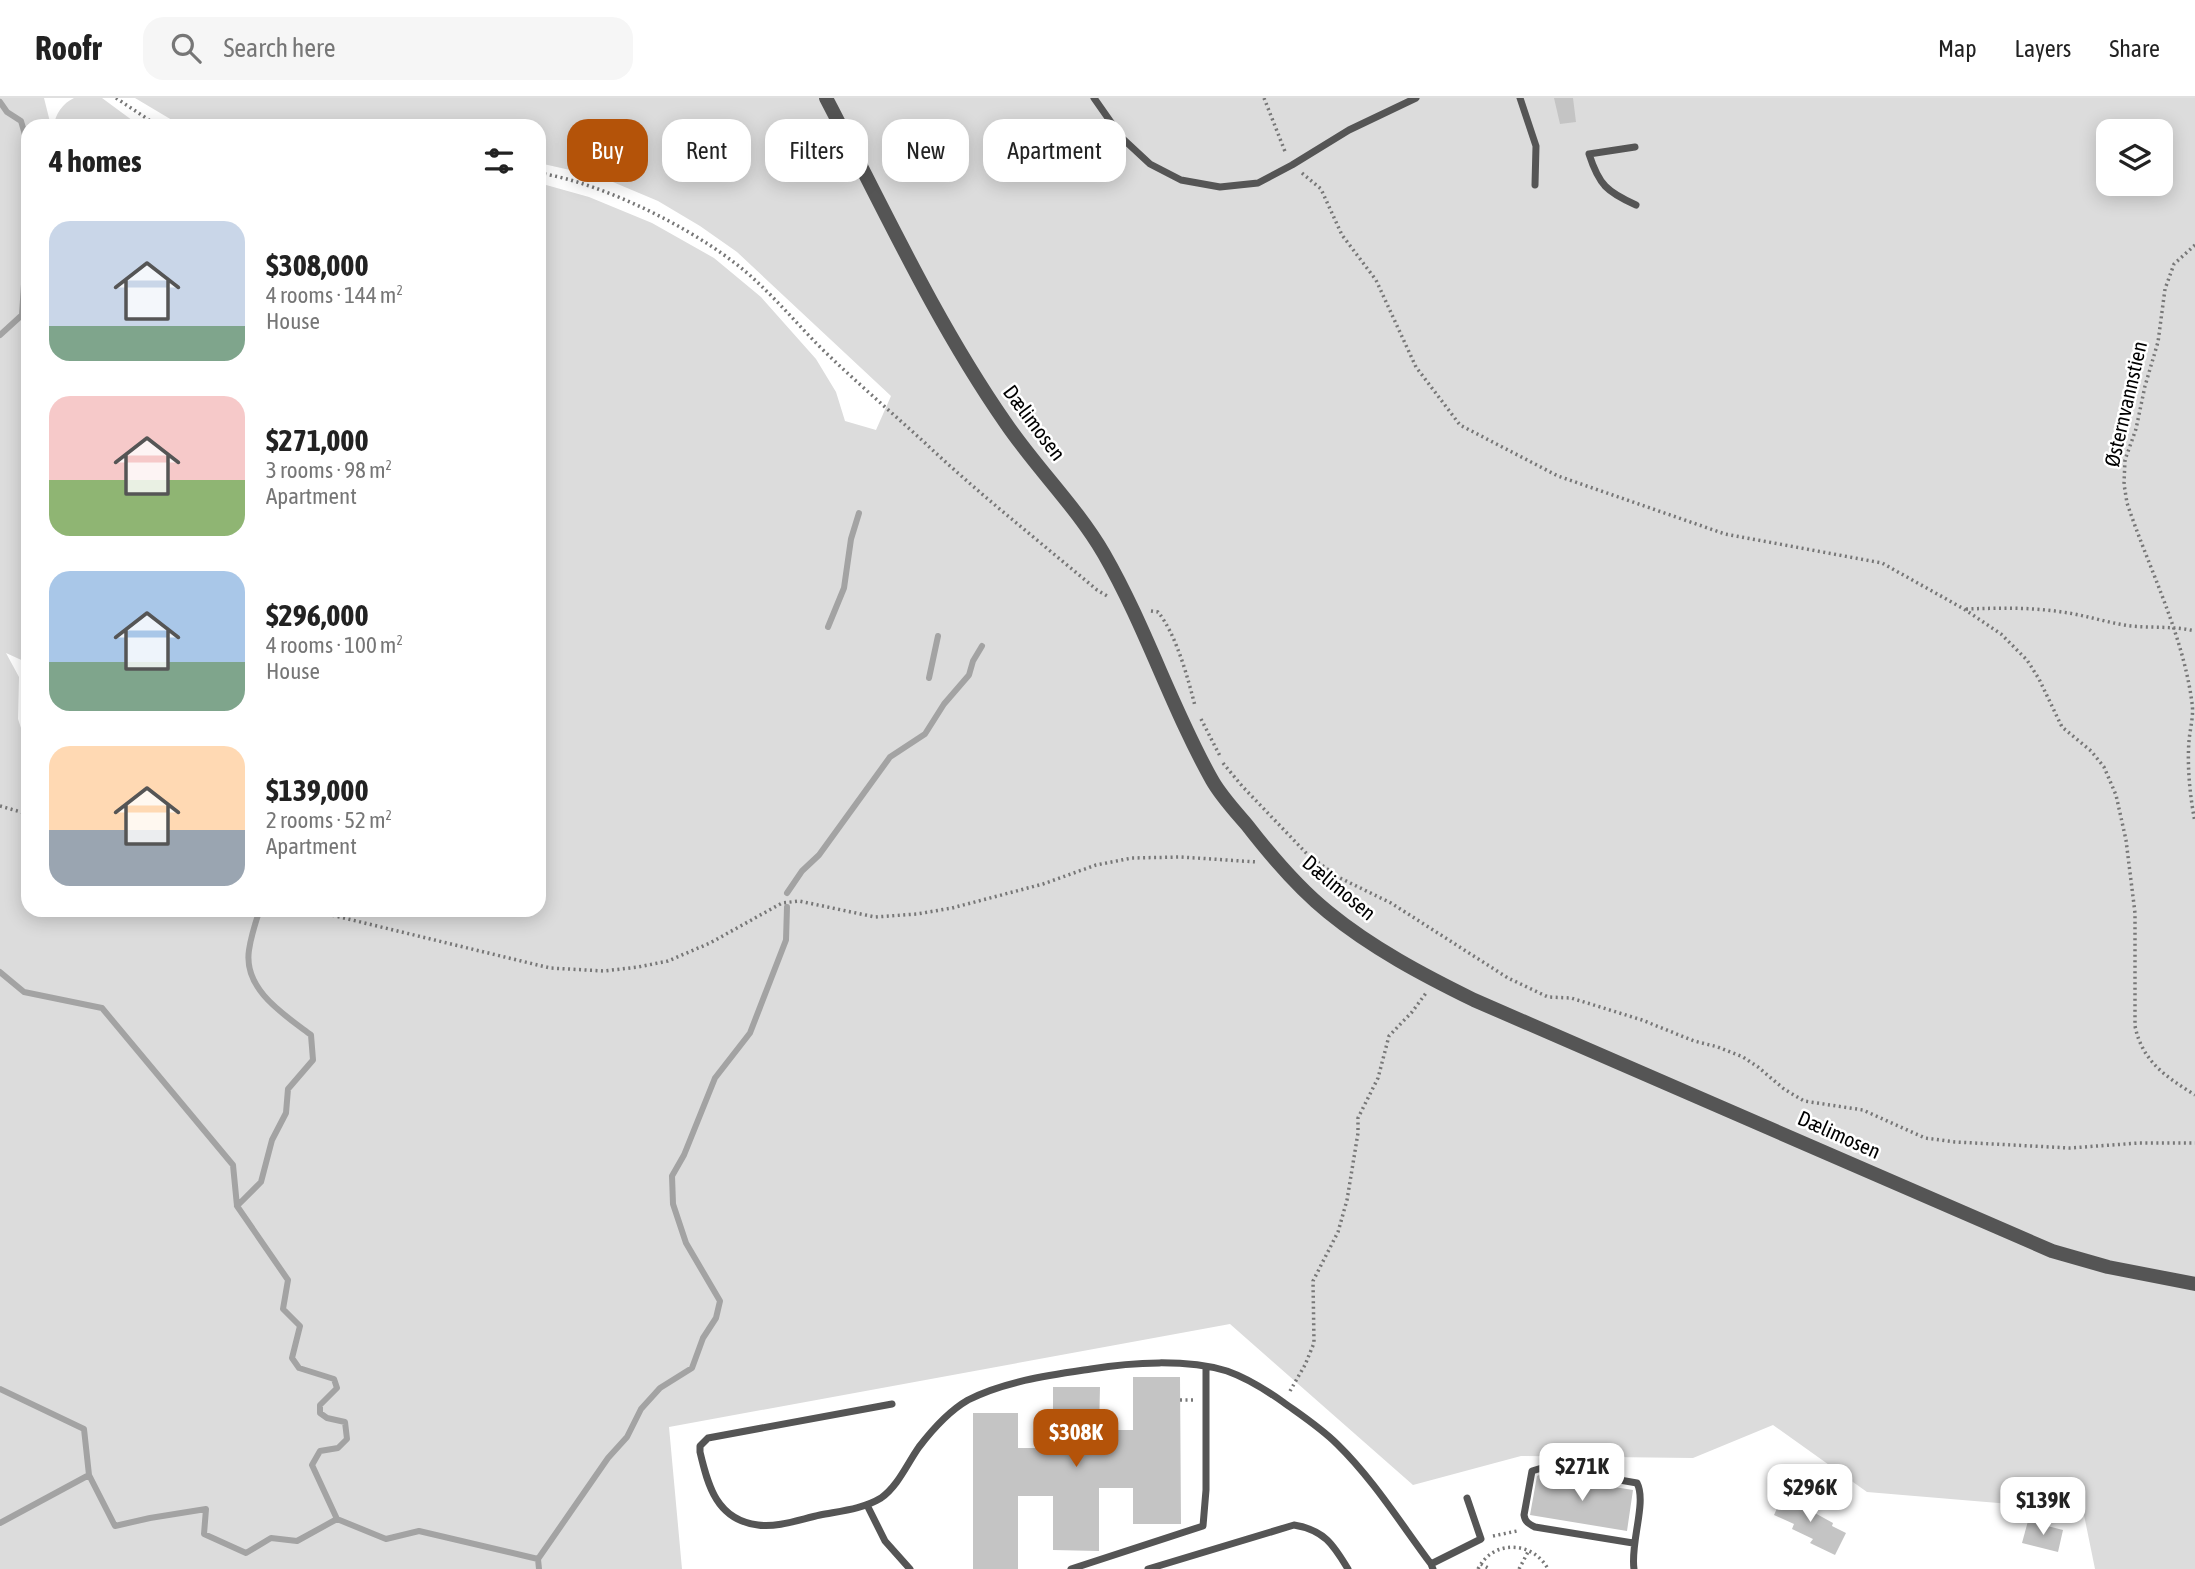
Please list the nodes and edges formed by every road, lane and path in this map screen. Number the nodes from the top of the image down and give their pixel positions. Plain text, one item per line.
1 (116, 98) edge
2 (826, 98) edge
3 (1094, 98) edge
4 (1264, 98) edge
5 (1416, 98) edge
6 (1520, 98) edge
7 (148, 119) edge
8 (1634, 147) dead end
9 (1292, 166) junction
10 (546, 175) edge
11 (1535, 185) dead end
12 (1636, 205) dead end
13 (2195, 245) edge
14 (1964, 609) junction
15 (1132, 611) junction
16 (2173, 627) junction
17 (2195, 631) edge
18 (1195, 708) dead end
19 (1201, 718) dead end
20 (0, 806) edge
21 (21, 812) edge
22 (2195, 822) edge
23 (1276, 863) junction
24 (340, 917) edge
25 (1433, 980) junction
26 (2195, 1094) edge
27 (2195, 1143) edge
28 (2195, 1284) edge
29 (1206, 1367) junction
30 (1283, 1402) junction
31 (892, 1405) dead end
32 (1467, 1498) dead end
33 (867, 1504) junction
34 (1535, 1527) junction
35 (1481, 1539) junction
36 (1633, 1543) junction
37 (1528, 1552) junction
38 (1432, 1567) edge
39 (1479, 1567) edge
40 (910, 1569) edge
41 (1071, 1569) edge
42 (1148, 1569) edge
43 (1348, 1569) edge
44 (1490, 1569) edge
45 (1519, 1569) edge
46 (1548, 1569) edge
47 (1634, 1569) edge

1 - 7 path
2 - 15 street, Dælimosen
3 - 9 lane
4 - 9 path
5 - 9 lane
6 - 11 lane
8 - 12 lane
9 - 14 path
10 - 15 path
13 - 16 path, Østernvannstien
14 - 16 path
14 - 26 path
15 - 18 path
15 - 23 street, Dælimosen
16 - 17 path
16 - 22 path, Østernvannstien
19 - 27 path
20 - 21 path
23 - 24 path
23 - 25 street, Dælimosen
25 - 28 street, Dælimosen
25 - 30 path
29 - 30 lane
29 - 33 lane
29 - 41 lane
30 - 38 lane
31 - 33 lane
32 - 35 lane
33 - 40 lane
34 - 35 path
34 - 36 lane
34 - 36 lane
35 - 38 lane
36 - 47 lane
37 - 39 path
37 - 45 path
37 - 46 path
39 - 44 path
42 - 43 lane

